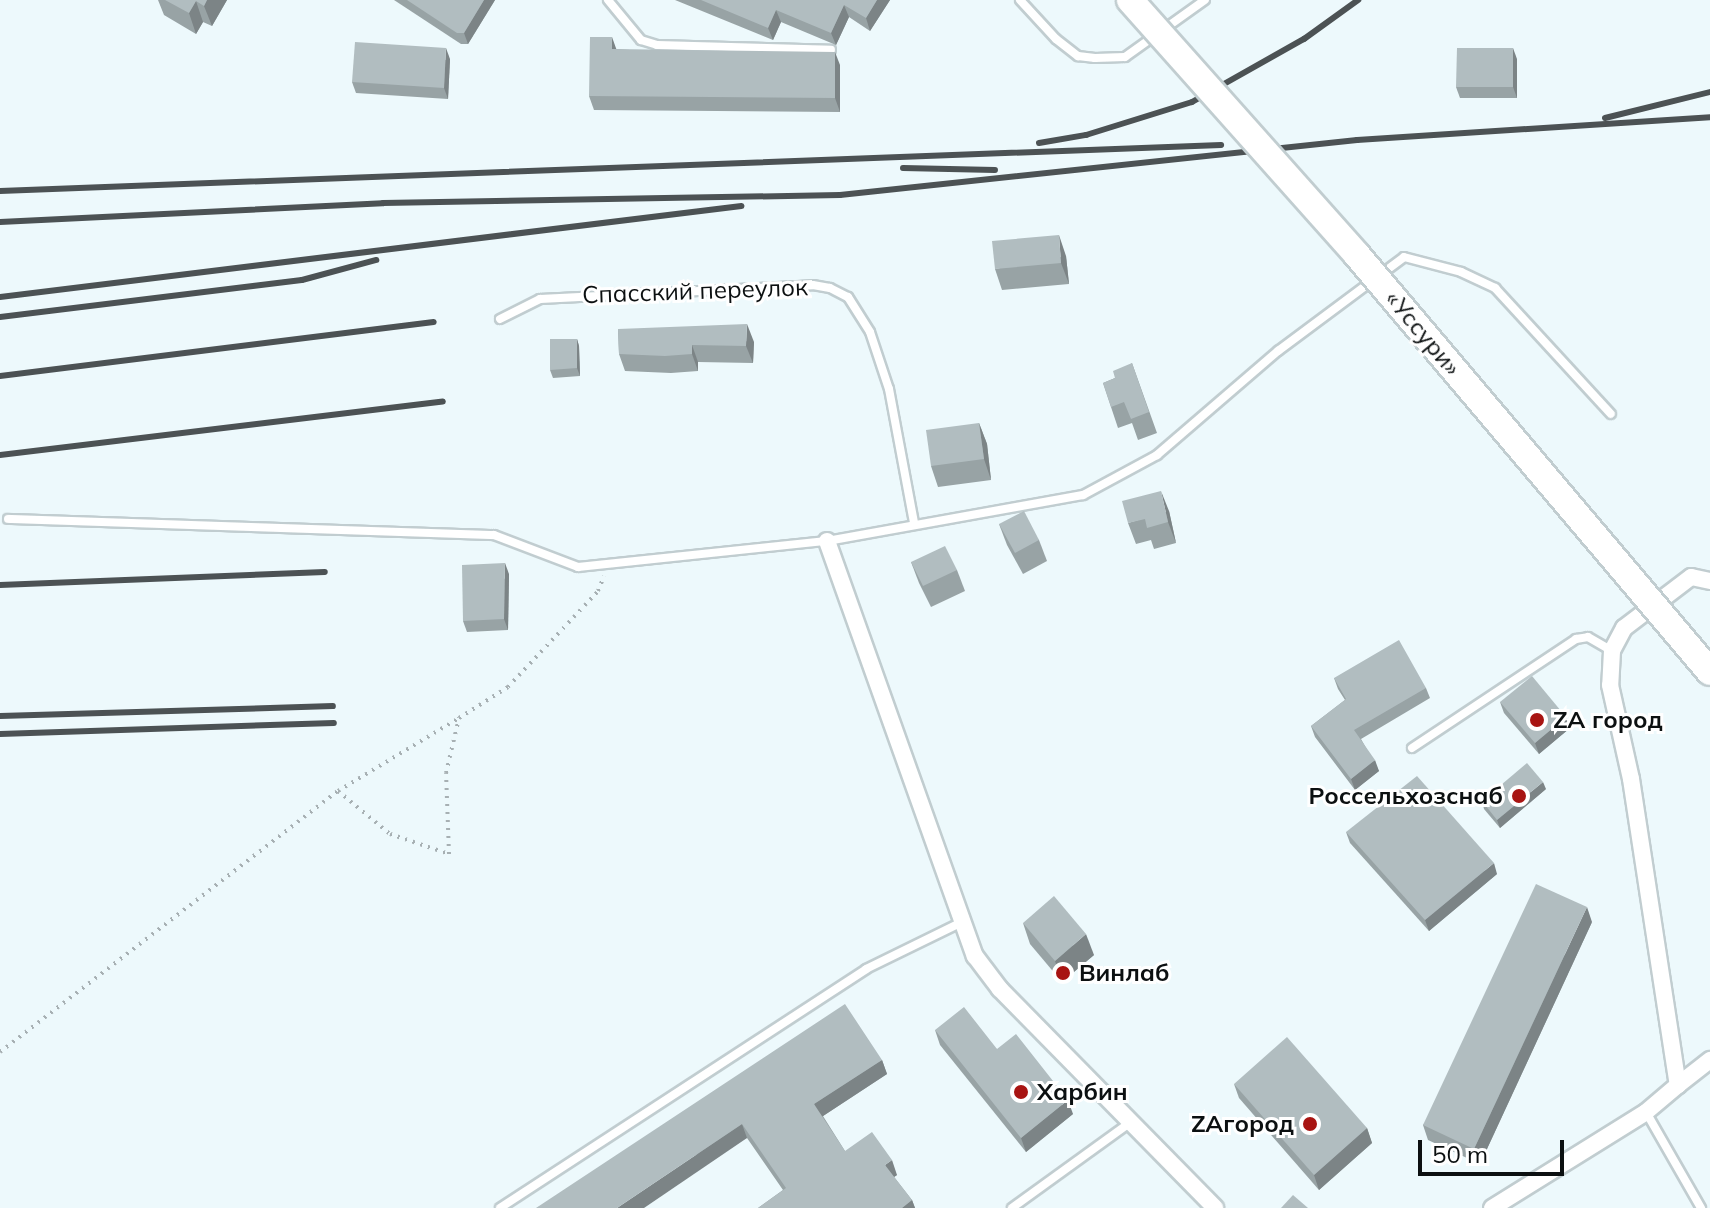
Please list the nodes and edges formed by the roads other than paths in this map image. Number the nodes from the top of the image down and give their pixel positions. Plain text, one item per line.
1 (608, 0) edge
2 (1020, 0) edge
3 (1130, 0) edge
4 (1205, 0) edge
5 (831, 50) edge
6 (500, 319) dead end
7 (1611, 414) dead end
8 (8, 519) dead end
9 (914, 523) junction
10 (827, 541) junction
11 (1710, 581) edge
12 (1612, 651) junction
13 (1710, 672) edge
14 (1412, 748) dead end
15 (960, 923) junction
16 (1710, 1060) edge
17 (1678, 1085) junction
18 (1646, 1112) junction
19 (1132, 1122) junction
20 (500, 1208) edge
21 (1012, 1208) edge
22 (1215, 1208) edge
23 (1492, 1208) edge
24 (1701, 1208) edge

1 - 5 lane
2 - 4 lane
3 - 13 highway, «Уссури», bridge
6 - 9 lane, Спасский переулок
7 - 9 lane
8 - 10 lane
9 - 10 lane
10 - 15 street
11 - 12 street
12 - 14 lane
12 - 17 street
15 - 19 street
15 - 20 lane
16 - 17 street
17 - 18 street
18 - 23 street
18 - 24 lane
19 - 21 lane
19 - 22 street

